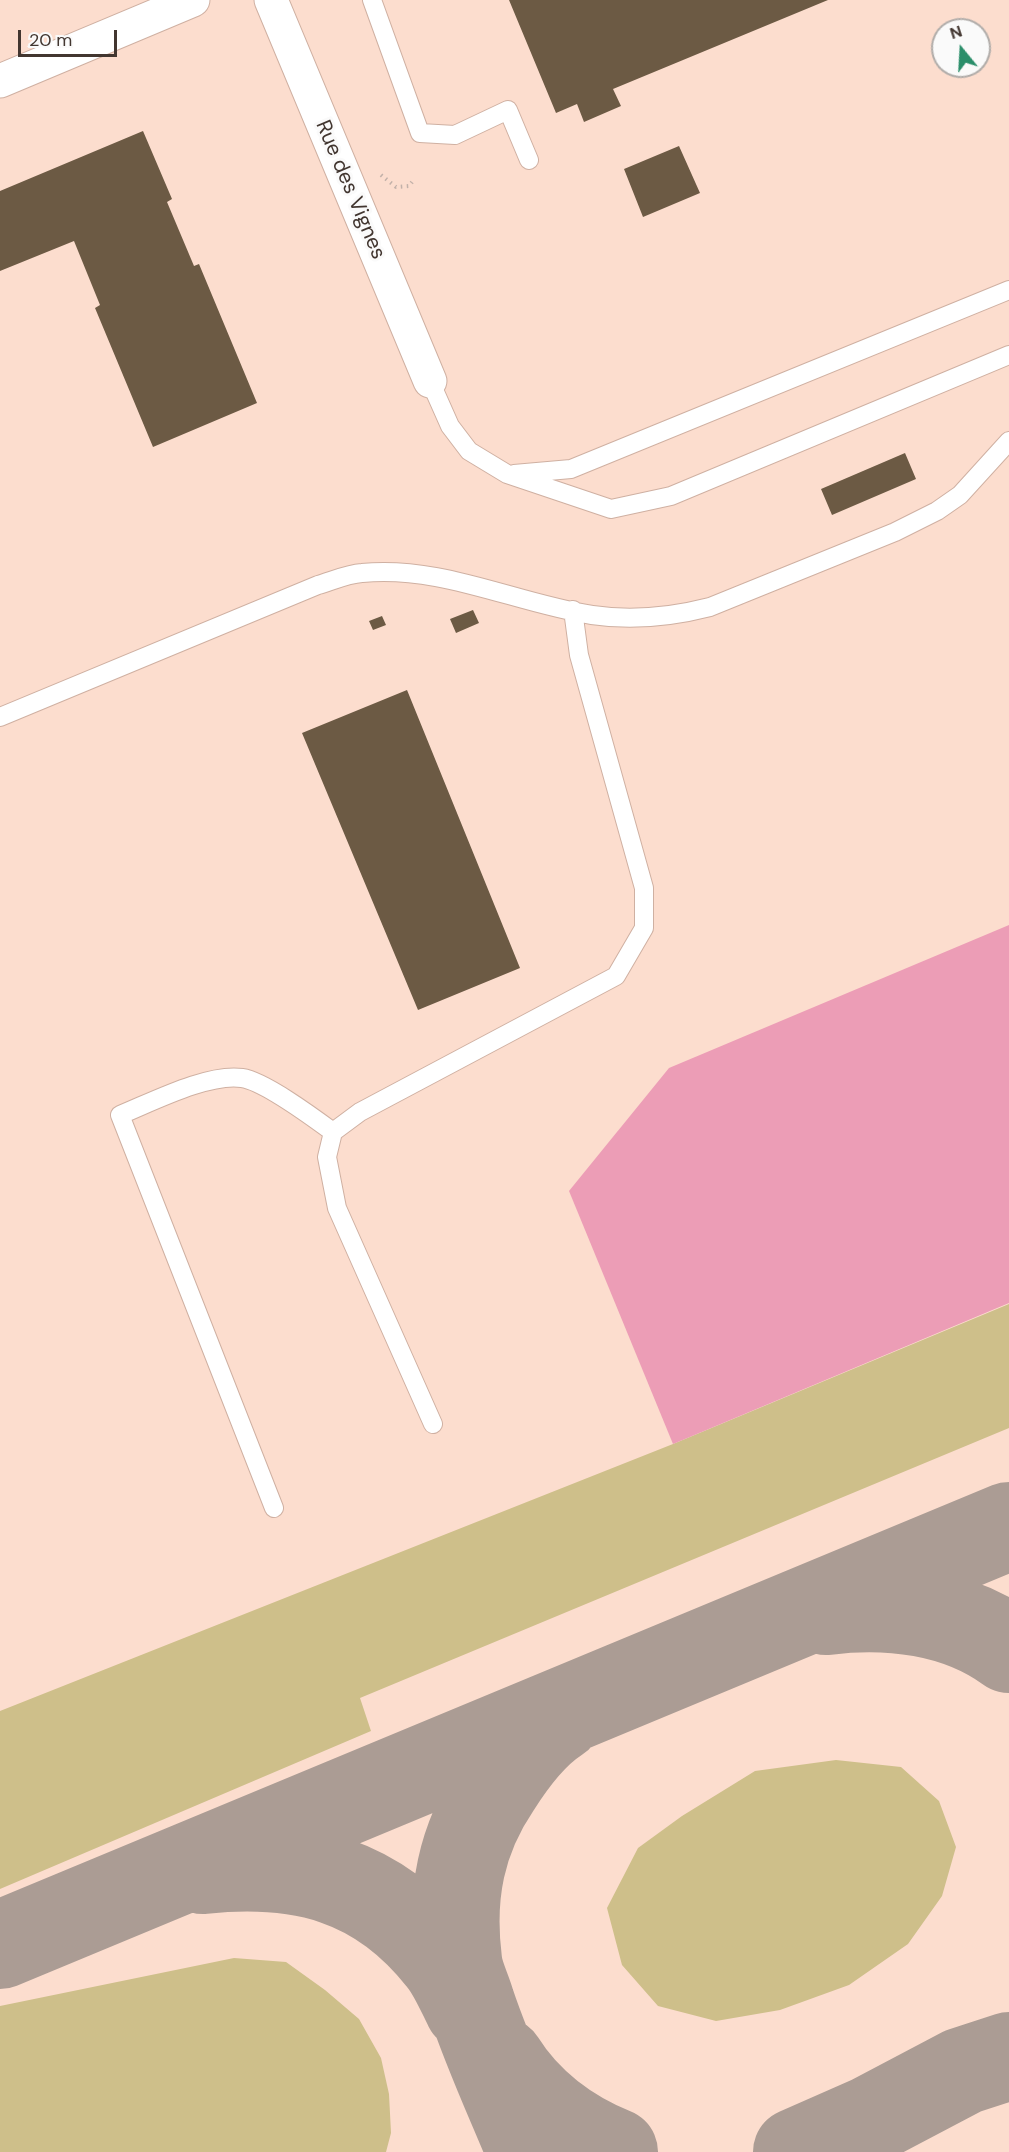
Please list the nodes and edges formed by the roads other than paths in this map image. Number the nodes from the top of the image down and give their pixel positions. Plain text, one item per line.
1 (193, 0) edge
2 (270, 0) edge
3 (372, 0) edge
4 (0, 81) edge
5 (529, 160) dead end
6 (1009, 290) edge
7 (1009, 355) edge
8 (430, 381) joint
9 (1009, 441) edge
10 (507, 474) junction
11 (573, 610) junction
12 (0, 717) edge
13 (333, 1132) junction
14 (433, 1424) dead end
15 (274, 1508) dead end

1 - 4 street
2 - 8 street, Rue des Vignes
3 - 5 lane
6 - 10 lane
7 - 10 lane
8 - 10 lane
9 - 11 lane
11 - 12 lane
11 - 13 lane
13 - 14 lane
13 - 15 lane

